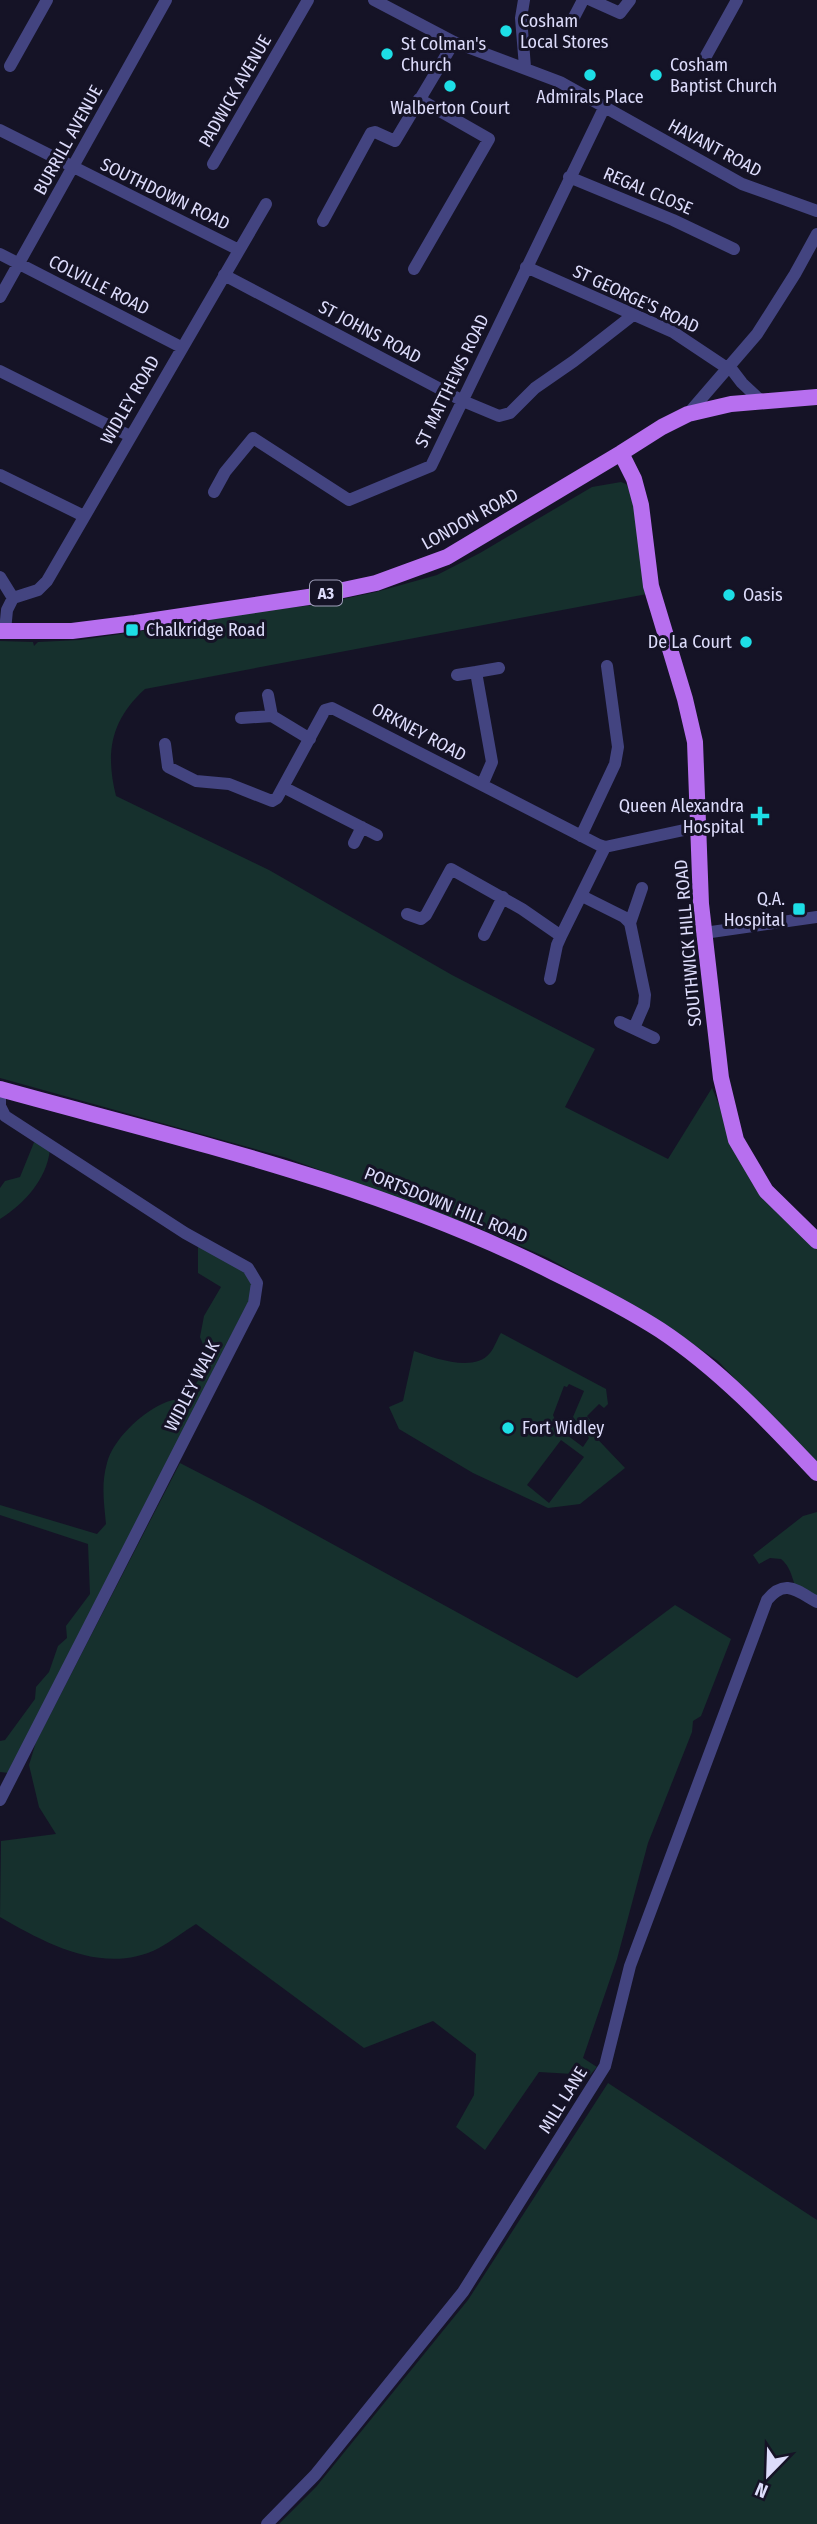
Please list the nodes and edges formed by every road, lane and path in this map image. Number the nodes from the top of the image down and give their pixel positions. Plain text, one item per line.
1 (47, 0) edge
2 (166, 0) edge
3 (308, 0) edge
4 (374, 0) edge
5 (524, 0) edge
6 (583, 0) edge
7 (592, 0) edge
8 (630, 0) edge
9 (737, 0) edge
10 (571, 23) dead end
11 (454, 42) junction
12 (706, 56) dead end
13 (10, 66) dead end
14 (524, 67) junction
15 (419, 99) junction
16 (605, 106) junction
17 (0, 130) edge
18 (213, 164) dead end
19 (73, 167) junction
20 (569, 177) junction
21 (266, 204) dead end
22 (817, 211) edge
23 (323, 221) dead end
24 (719, 226) dead end
25 (817, 234) edge
26 (713, 239) junction
27 (734, 249) dead end
28 (239, 250) junction
29 (0, 254) edge
30 (19, 264) junction
31 (526, 268) junction
32 (414, 269) dead end
33 (224, 275) junction
34 (0, 297) edge
35 (633, 315) junction
36 (181, 346) junction
37 (728, 367) junction
38 (0, 370) edge
39 (817, 397) edge
40 (463, 401) junction
41 (761, 401) junction
42 (688, 414) junction
43 (130, 436) junction
44 (621, 453) junction
45 (0, 475) edge
46 (214, 492) dead end
47 (84, 516) junction
48 (0, 577) edge
49 (13, 598) junction
50 (3, 631) edge
51 (607, 666) dead end
52 (499, 668) dead end
53 (476, 672) junction
54 (457, 676) dead end
55 (268, 695) dead end
56 (271, 716) junction
57 (240, 718) dead end
58 (310, 739) junction
59 (165, 744) dead end
60 (482, 785) junction
61 (283, 787) junction
62 (362, 827) junction
63 (698, 827) junction
64 (377, 835) dead end
65 (581, 836) junction
66 (354, 843) dead end
67 (606, 847) junction
68 (642, 888) dead end
69 (582, 896) junction
70 (503, 897) junction
71 (407, 914) dead end
72 (817, 917) edge
73 (630, 923) junction
74 (704, 933) junction
75 (484, 935) dead end
76 (561, 936) junction
77 (550, 979) dead end
78 (620, 1021) dead end
79 (634, 1028) junction
80 (654, 1038) dead end
81 (0, 1089) edge
82 (817, 1241) edge
83 (817, 1473) edge
84 (817, 1602) edge
85 (0, 1800) edge
86 (267, 2524) edge

1 - 13 street
2 - 19 street, BURRILL AVENUE
3 - 18 street, PADWICK AVENUE
4 - 11 street, HAVANT ROAD
5 - 14 street
6 - 10 street
7 - 8 street
9 - 12 street
11 - 14 street, HAVANT ROAD
11 - 15 street
14 - 16 street, HAVANT ROAD
15 - 23 street
15 - 32 street
16 - 20 street, ST MATTHEWS ROAD
16 - 22 street, HAVANT ROAD
17 - 19 street, SOUTHDOWN ROAD
19 - 28 street, SOUTHDOWN ROAD
19 - 30 street, BURRILL AVENUE
20 - 26 street, REGAL CLOSE
20 - 31 street, ST MATTHEWS ROAD
21 - 28 street, WIDLEY ROAD
24 - 26 street
25 - 37 street
26 - 27 street, REGAL CLOSE
28 - 33 street, WIDLEY ROAD
29 - 30 street, COLVILLE ROAD
30 - 34 street, BURRILL AVENUE
30 - 36 street, COLVILLE ROAD
31 - 35 street, ST GEORGE'S ROAD
31 - 40 street, ST MATTHEWS ROAD
33 - 36 street, WIDLEY ROAD
33 - 40 street, ST JOHNS ROAD
35 - 37 street, ST GEORGE'S ROAD
35 - 40 street, ST JOHNS ROAD
36 - 43 street, WIDLEY ROAD
37 - 41 street, ST GEORGE'S ROAD
37 - 42 street
38 - 43 street
39 - 41 main road, A3
40 - 46 street, ST MATTHEWS ROAD
41 - 42 main road, A3
42 - 44 main road, LONDON ROAD / A3
43 - 47 street, WIDLEY ROAD
44 - 50 main road, LONDON ROAD / A3
44 - 63 main road, SOUTHWICK HILL ROAD
45 - 47 street
47 - 49 street, WIDLEY ROAD
48 - 49 street
49 - 50 street
51 - 65 street
52 - 53 street
53 - 54 street
53 - 60 street
55 - 56 street
56 - 57 street
56 - 58 street
58 - 60 street, ORKNEY ROAD
58 - 61 street, ORKNEY ROAD
59 - 61 street
60 - 65 street, ORKNEY ROAD
61 - 62 street
62 - 64 street
62 - 66 street
63 - 67 street
63 - 74 main road, SOUTHWICK HILL ROAD
65 - 67 street, ORKNEY ROAD
67 - 69 street
68 - 73 street
69 - 73 street
69 - 76 street
70 - 71 street
70 - 75 street
70 - 76 street
72 - 74 street
73 - 79 street
74 - 82 main road, SOUTHWICK HILL ROAD
76 - 77 street
78 - 79 street
79 - 80 street
81 - 83 main road, PORTSDOWN HILL ROAD
81 - 85 street, WIDLEY WALK
84 - 86 street, MILL LANE

